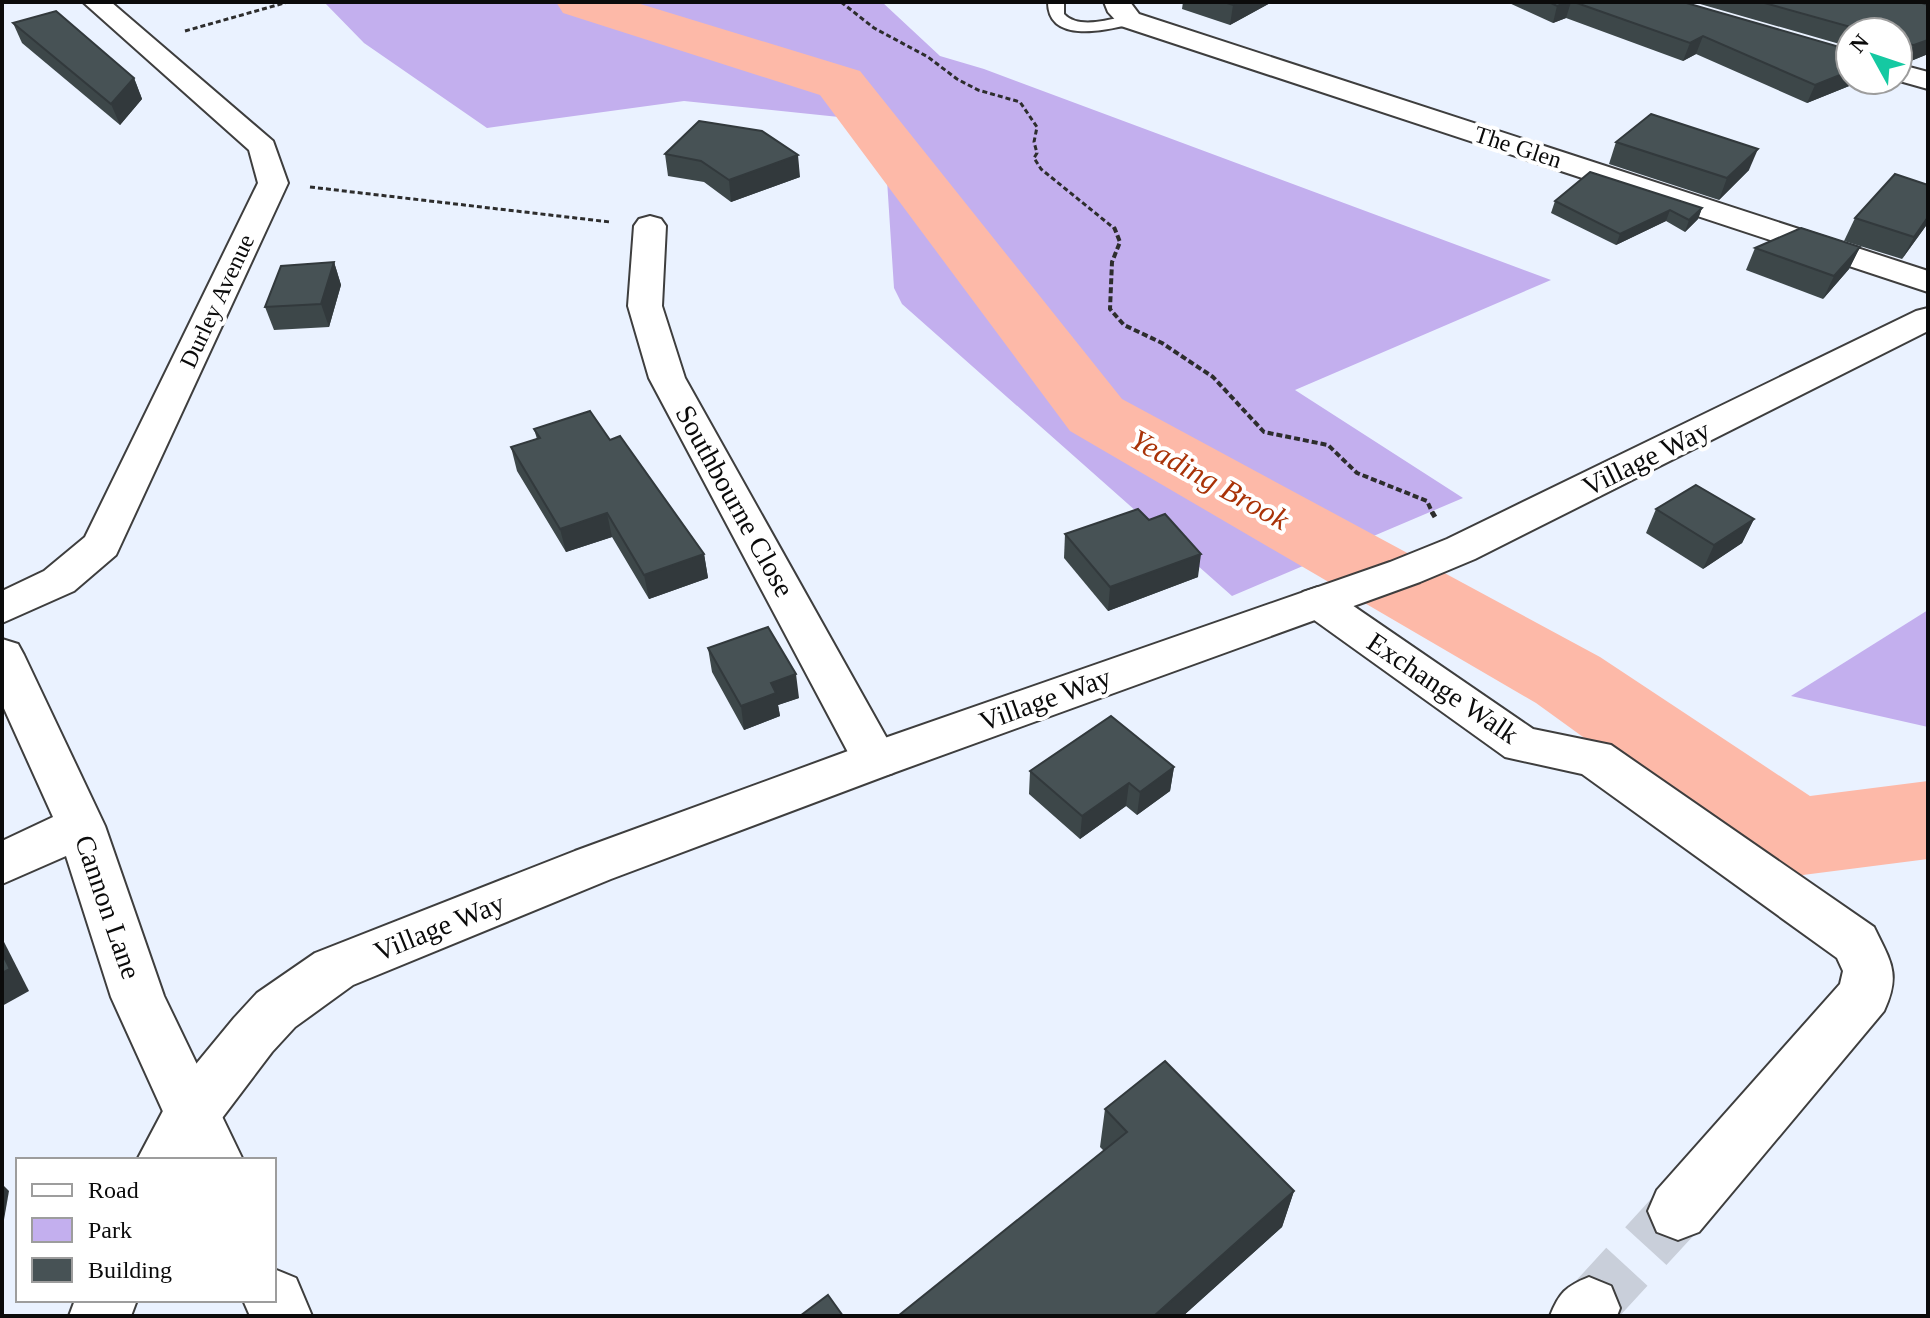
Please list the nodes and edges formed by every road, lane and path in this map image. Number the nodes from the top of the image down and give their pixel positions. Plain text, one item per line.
1 (96, 2) edge
2 (288, 2) edge
3 (841, 2) edge
4 (1056, 2) edge
5 (1124, 11) edge
6 (142, 44) junction
7 (273, 183) junction
8 (650, 226) joint
9 (1928, 282) edge
10 (1928, 318) edge
11 (1436, 520) dead end
12 (1318, 602) junction
13 (2, 608) edge
14 (2, 655) edge
15 (876, 760) junction
16 (81, 826) junction
17 (2, 864) edge
18 (203, 1136) edge
19 (169, 1158) edge
20 (1678, 1211) tunnel mouth

1 - 6 street
2 - 6 path
3 - 11 path
4 - 5 lane
5 - 9 street, The Glen
6 - 7 street
7 - 8 path
7 - 13 street, Durley Avenue
8 - 15 street, Southbourne Close
10 - 12 street, Village Way
12 - 15 street, Village Way
12 - 20 street, Exchange Walk
14 - 16 street, Cannon Lane
15 - 18 street, Village Way
16 - 17 street
16 - 18 street, Cannon Lane
18 - 19 street, Village Way

